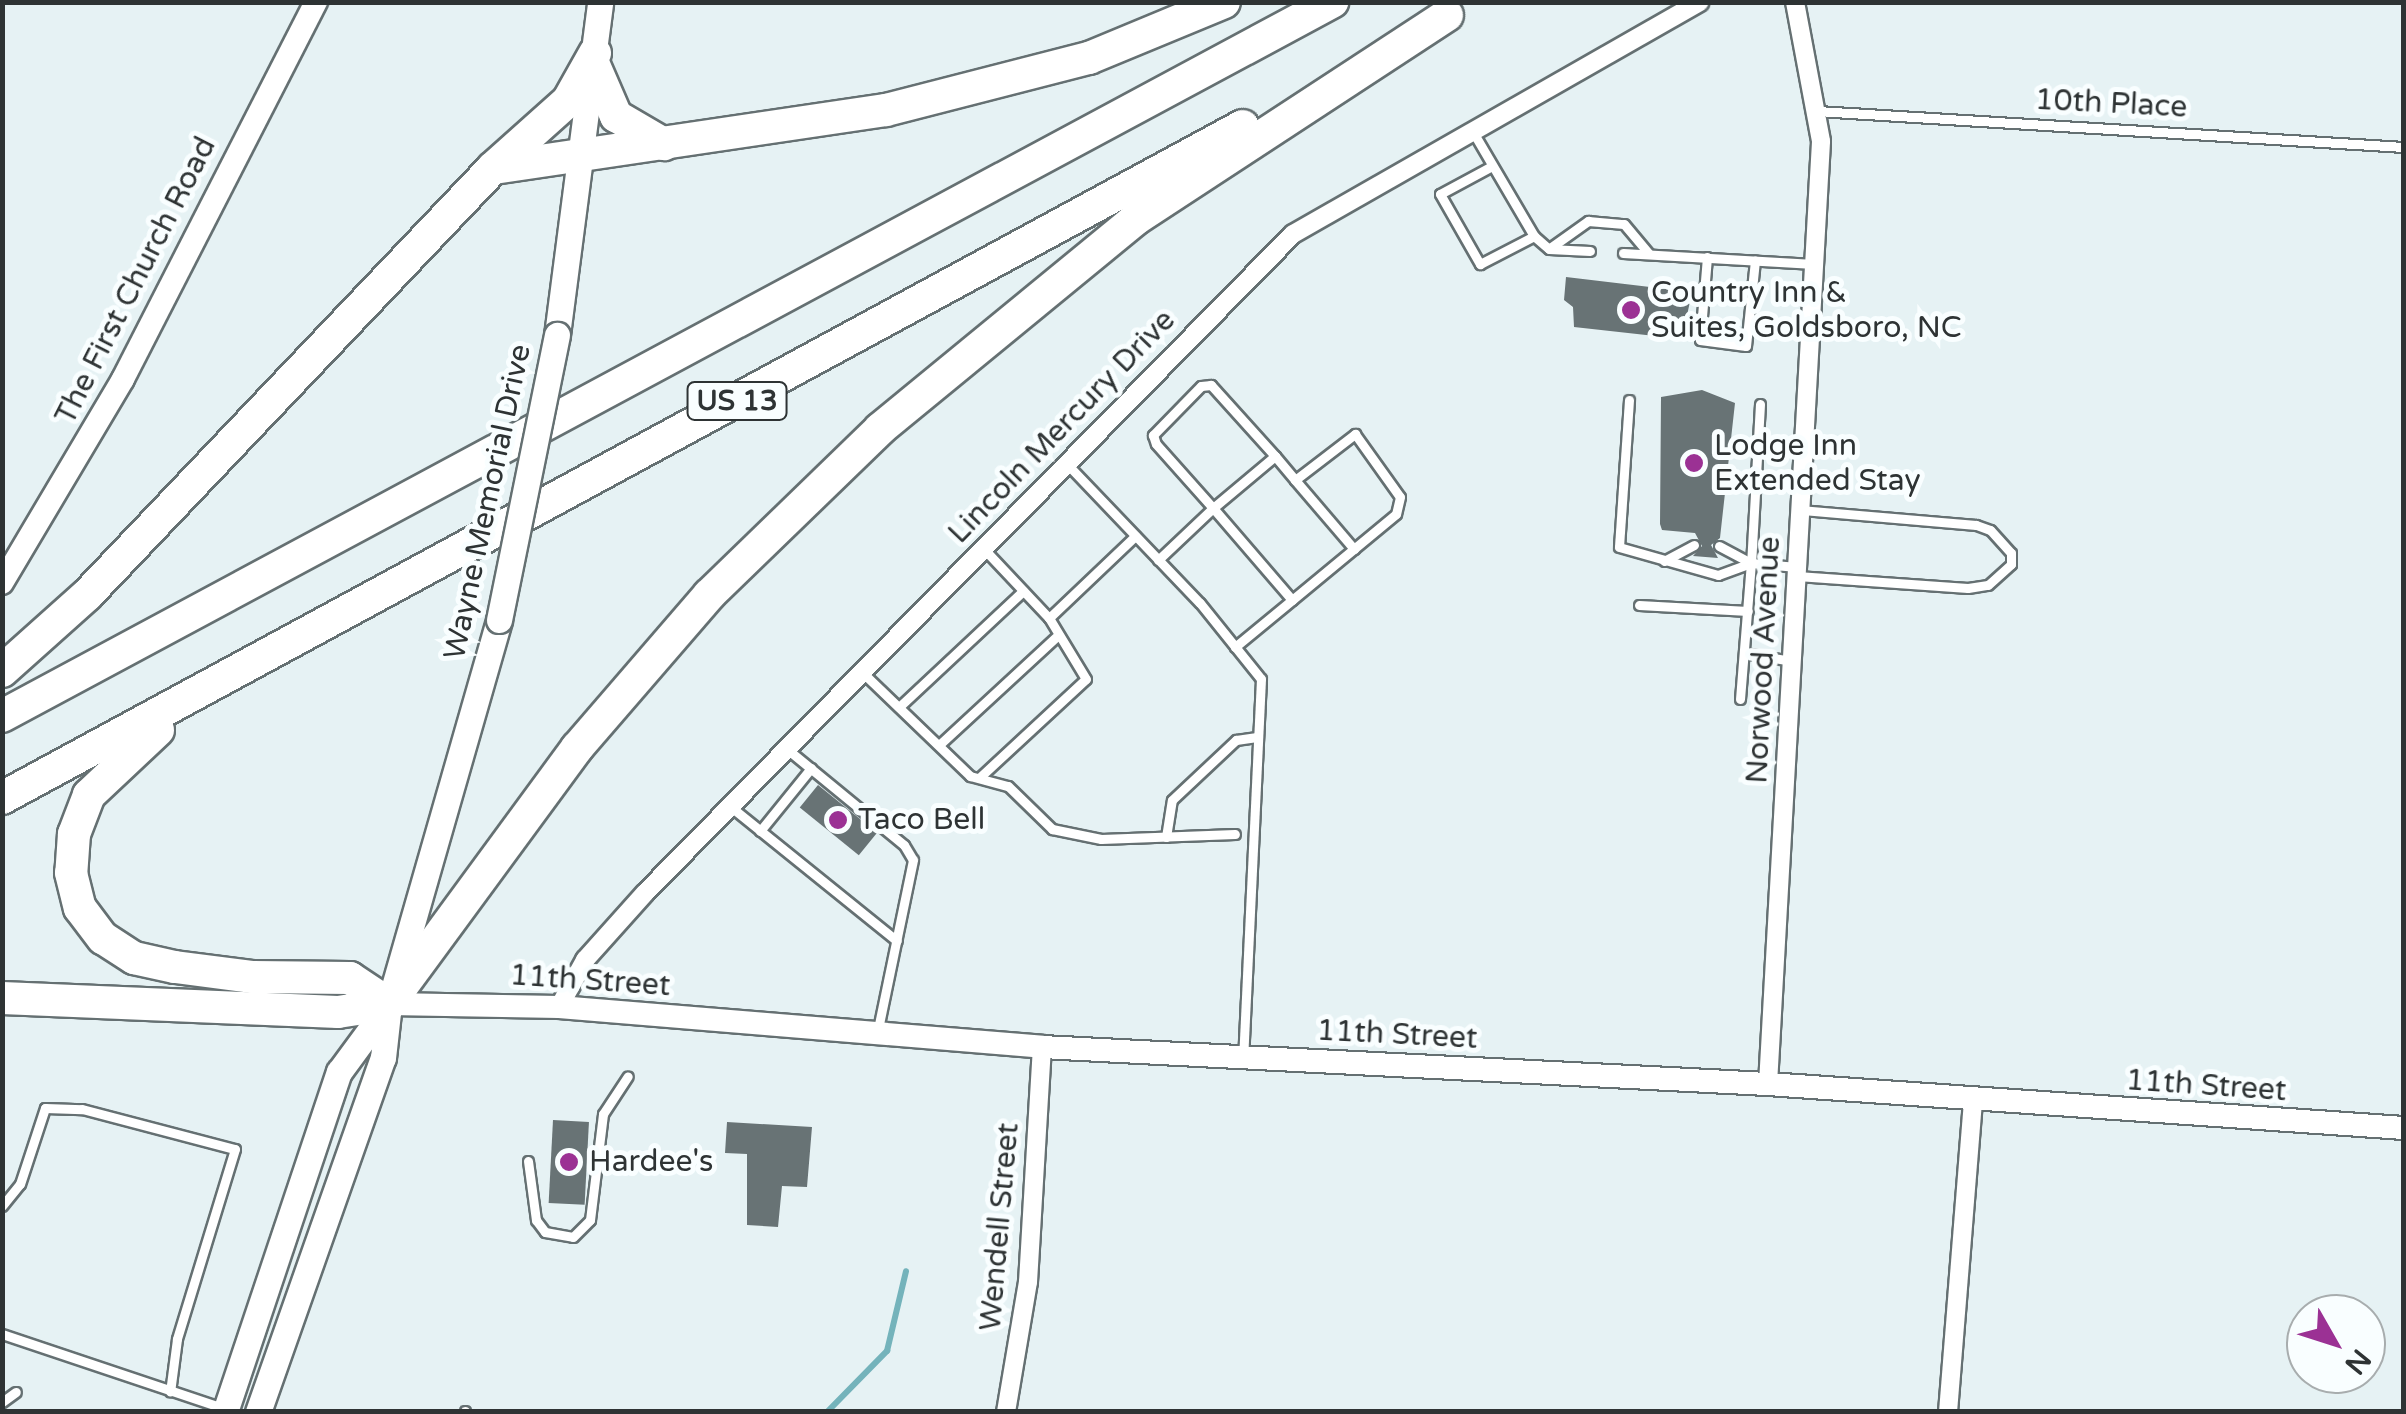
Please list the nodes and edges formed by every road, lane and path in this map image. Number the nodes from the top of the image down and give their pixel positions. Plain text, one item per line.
1 (316, 2) edge
2 (600, 2) edge
3 (1224, 2) edge
4 (1332, 2) edge
5 (1700, 2) edge
6 (1795, 2) edge
7 (1458, 9) edge
8 (595, 59) junction
9 (1816, 112) junction
10 (1473, 132) junction
11 (664, 144) junction
12 (2404, 146) edge
13 (584, 156) junction
14 (1492, 166) junction
15 (494, 168) junction
16 (1534, 236) junction
17 (1549, 248) junction
18 (1590, 250) dead end
19 (1623, 253) dead end
20 (1649, 254) junction
21 (1706, 257) junction
22 (1755, 260) junction
23 (1814, 264) junction
24 (1629, 400) dead end
25 (1760, 404) dead end
26 (1275, 456) junction
27 (1066, 464) junction
28 (1296, 480) junction
29 (1214, 508) junction
30 (1800, 510) junction
31 (1135, 536) junction
32 (1694, 545) dead end
33 (1719, 546) dead end
34 (983, 548) junction
35 (1354, 549) junction
36 (1158, 560) junction
37 (1664, 561) junction
38 (1751, 563) junction
39 (1797, 572) junction
40 (2, 584) edge
41 (1023, 590) junction
42 (1292, 600) junction
43 (1640, 605) dead end
44 (1748, 610) junction
45 (1048, 618) junction
46 (1056, 637) junction
47 (1235, 647) junction
48 (281, 649) junction
49 (1744, 654) junction
50 (1792, 661) junction
51 (2, 671) edge
52 (861, 671) junction
53 (1740, 699) dead end
54 (898, 707) junction
55 (2, 716) edge
56 (1257, 736) junction
57 (939, 746) junction
58 (787, 749) junction
59 (810, 768) junction
60 (980, 777) junction
61 (2, 798) edge
62 (731, 807) junction
63 (760, 830) junction
64 (1235, 834) dead end
65 (1166, 837) junction
66 (897, 941) junction
67 (2, 998) edge
68 (388, 1004) junction
69 (559, 1007) junction
70 (877, 1034) junction
71 (1042, 1047) junction
72 (1243, 1057) junction
73 (628, 1076) dead end
74 (1768, 1084) junction
75 (1973, 1102) junction
76 (2404, 1128) edge
77 (528, 1161) dead end
78 (2, 1206) edge
79 (2, 1334) edge
80 (2, 1392) edge
81 (170, 1392) junction
82 (2, 1402) edge
83 (225, 1410) edge
84 (258, 1412) edge
85 (1006, 1412) edge
86 (1948, 1412) edge

1 - 40 street, The First Church Road
2 - 8 main road, Wayne Memorial Drive
3 - 11 highway
4 - 55 highway, US 13
5 - 10 street, Lincoln Mercury Drive
6 - 9 street, Norwood Avenue
7 - 48 highway, US 13
7 - 68 highway
8 - 11 highway
8 - 13 main road, Wayne Memorial Drive
8 - 15 highway
9 - 12 lane, 10th Place
9 - 23 street, Norwood Avenue
10 - 14 lane
10 - 27 street, Lincoln Mercury Drive
11 - 13 highway
13 - 15 highway
13 - 68 main road, Wayne Memorial Drive, bridge
14 - 16 lane
14 - 16 lane
15 - 51 highway
16 - 17 lane
17 - 18 lane
17 - 20 lane
19 - 20 lane
20 - 21 lane
21 - 22 lane
21 - 22 lane
22 - 23 lane
23 - 30 street, Norwood Avenue
24 - 37 lane
25 - 38 lane
26 - 28 lane
26 - 29 lane
26 - 29 lane
27 - 31 lane
27 - 34 street, Lincoln Mercury Drive
28 - 35 lane
28 - 35 lane
29 - 36 lane
29 - 42 lane
30 - 39 street, Norwood Avenue
30 - 39 lane
31 - 36 lane
31 - 45 lane
32 - 37 lane
33 - 38 lane
34 - 41 lane
34 - 52 street, Lincoln Mercury Drive
35 - 42 lane
36 - 47 lane
37 - 38 lane
38 - 39 lane
38 - 44 lane
39 - 50 street, Norwood Avenue
41 - 45 lane
41 - 54 lane
42 - 47 lane
43 - 44 lane
44 - 49 lane
45 - 46 lane
46 - 57 lane
46 - 60 lane
47 - 56 lane
48 - 61 highway, US 13
48 - 68 highway
49 - 50 lane
49 - 53 lane
50 - 74 street, Norwood Avenue
52 - 54 lane
52 - 58 street, Lincoln Mercury Drive
54 - 57 lane
56 - 65 lane
56 - 72 lane
57 - 60 lane
58 - 59 lane
58 - 62 street, Lincoln Mercury Drive
59 - 63 lane
59 - 66 lane
60 - 65 lane
62 - 63 lane
62 - 69 street, Lincoln Mercury Drive
63 - 66 lane
64 - 65 lane
66 - 70 lane
67 - 68 highway
68 - 69 street, 11th Street
68 - 83 main road, Wayne Memorial Drive
68 - 84 main road, Wayne Memorial Drive
69 - 70 street, 11th Street
70 - 71 street, 11th Street
71 - 72 street, 11th Street
71 - 85 street, Wendell Street
72 - 74 street, 11th Street
73 - 77 lane
74 - 75 street, 11th Street
75 - 76 street, 11th Street
75 - 86 street
78 - 81 lane
79 - 81 lane
80 - 82 lane
81 - 83 lane

